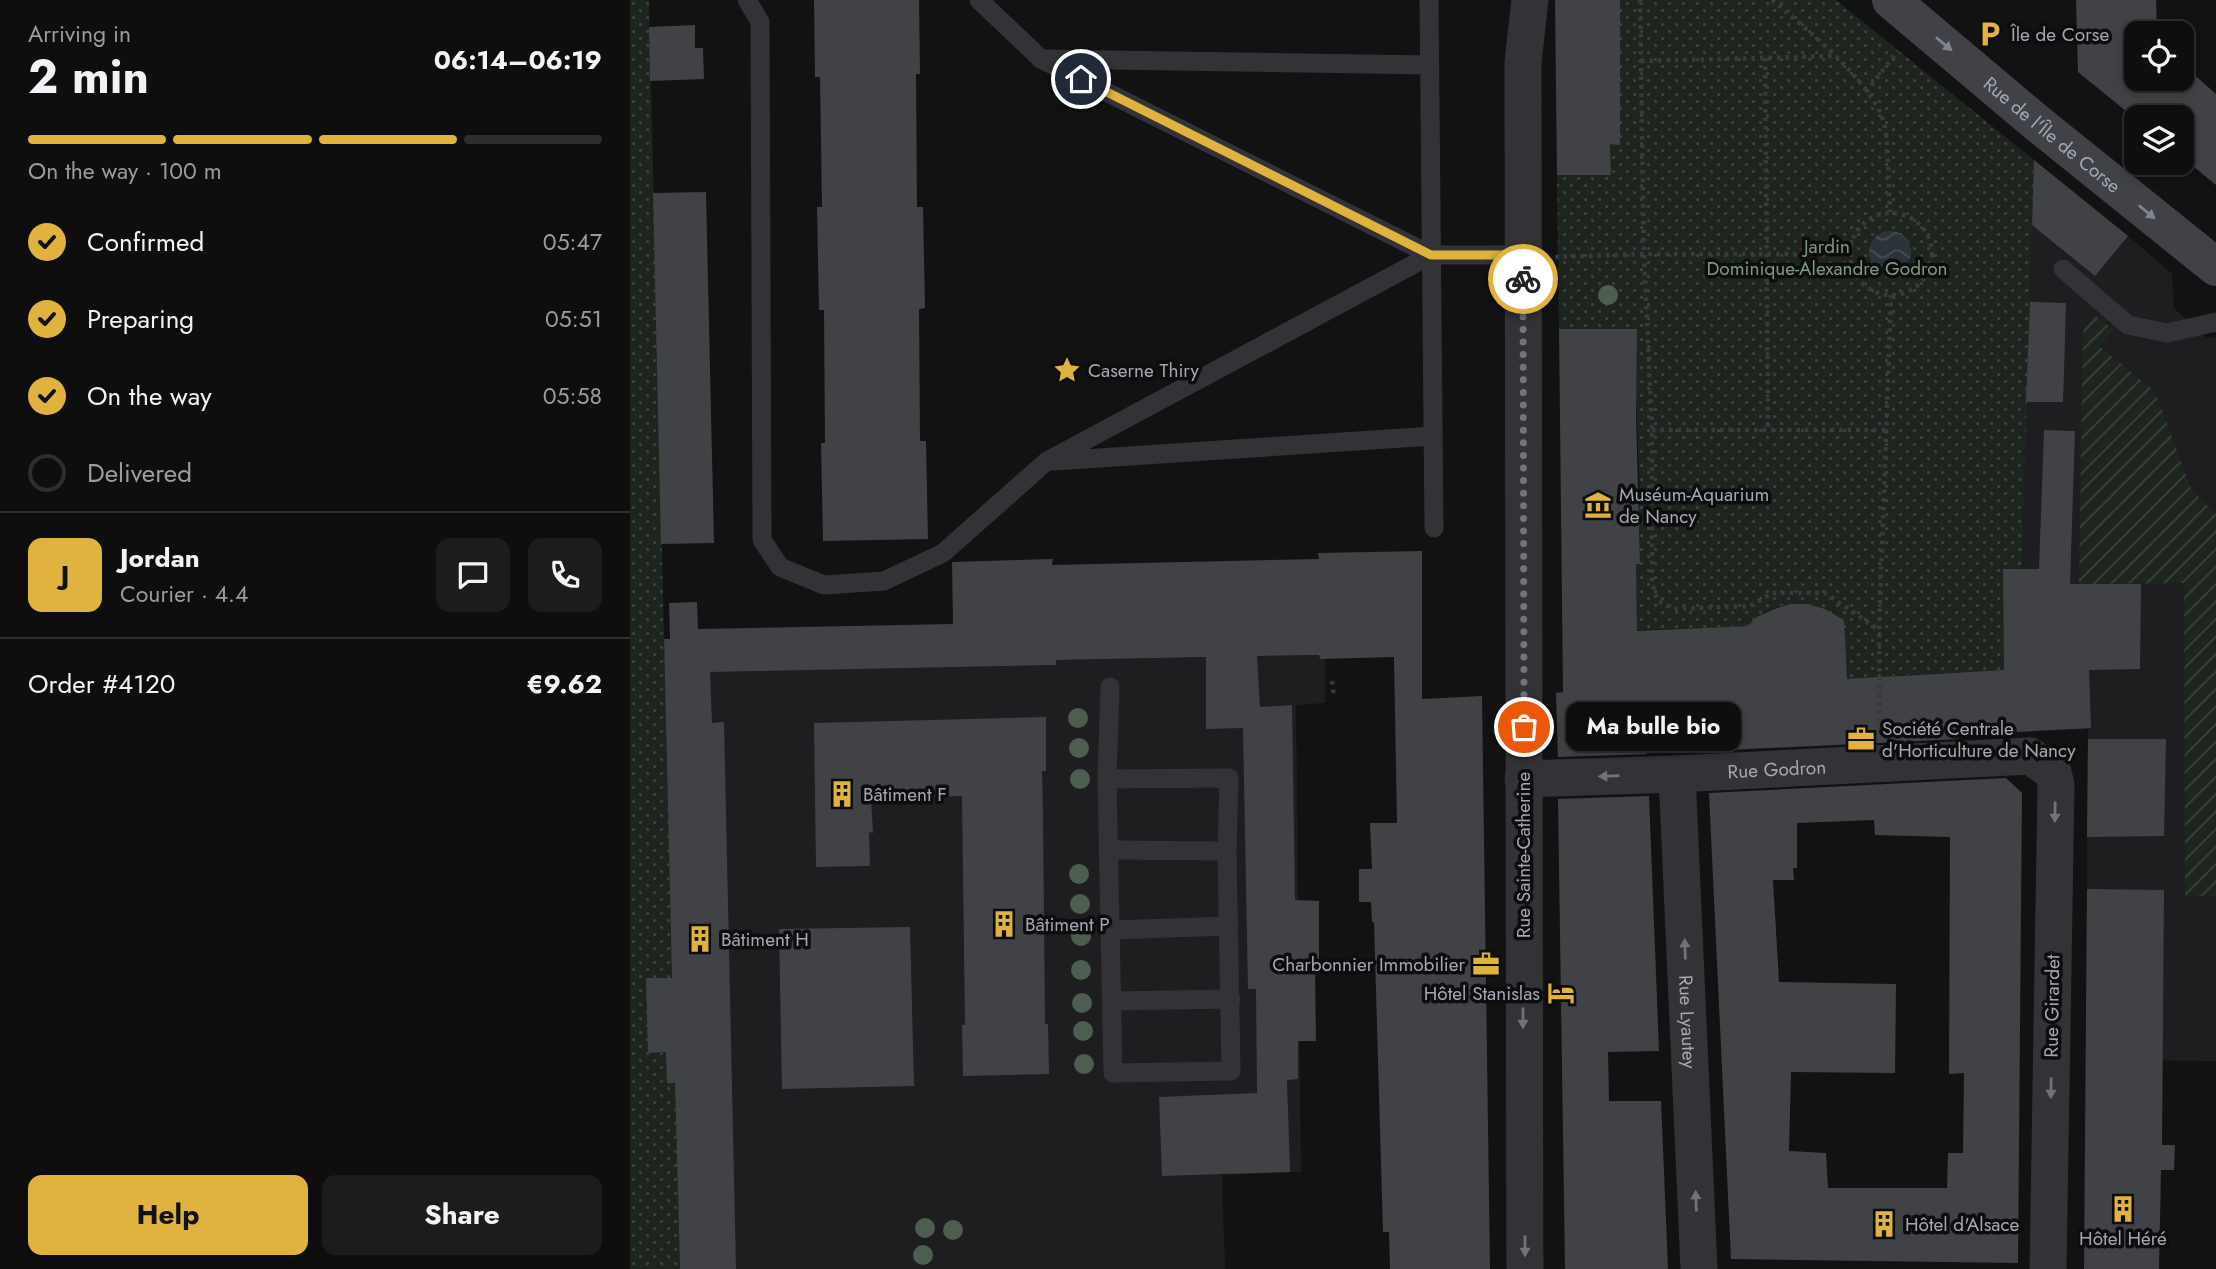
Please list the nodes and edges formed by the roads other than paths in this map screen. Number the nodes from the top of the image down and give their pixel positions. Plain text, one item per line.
1 (747, 0) edge
2 (979, 0) edge
3 (1429, 0) edge
4 (1507, 0) edge
5 (1530, 0) edge
6 (1891, 0) edge
7 (1041, 59) junction
8 (1523, 62) junction
9 (1429, 65) junction
10 (1431, 255) junction
11 (1523, 255) junction
12 (2216, 267) edge
13 (2063, 269) dead end
14 (2216, 322) edge
15 (1433, 436) junction
16 (1047, 461) junction
17 (1434, 528) dead end
18 (1110, 687) dead end
19 (2029, 756) joint
20 (1677, 774) junction
21 (1107, 779) junction
22 (1524, 779) junction
23 (1108, 850) junction
24 (1227, 850) junction
25 (1229, 926) junction
26 (1110, 930) junction
27 (1231, 999) junction
28 (1112, 1001) junction
29 (1525, 1269) edge
30 (1699, 1269) edge
31 (2048, 1269) edge

1 - 16 lane
2 - 7 lane
3 - 9 lane
4 - 8 street, Rue Sainte-Catherine
5 - 8 street, Rue Sainte-Catherine
6 -> 12 main road, Rue de l'Île de Corse
7 - 9 lane
7 - 10 lane
8 - 11 street, Rue Sainte-Catherine
9 - 10 lane
10 - 11 lane
10 - 15 lane
10 - 16 lane
11 - 22 street, Rue Sainte-Catherine
13 - 14 lane
15 - 16 lane
15 - 17 lane
18 - 21 lane
19 - 20 street, Rue Godron
19 -> 31 street, Rue Girardet
20 -> 22 street, Rue Godron
30 -> 20 street, Rue Lyautey
21 - 23 lane
21 - 24 lane
22 -> 29 street, Rue Sainte-Catherine
23 - 24 lane
23 - 26 lane
24 - 25 lane
25 - 26 lane
25 - 27 lane
26 - 28 lane
27 - 28 lane
27 - 28 lane

